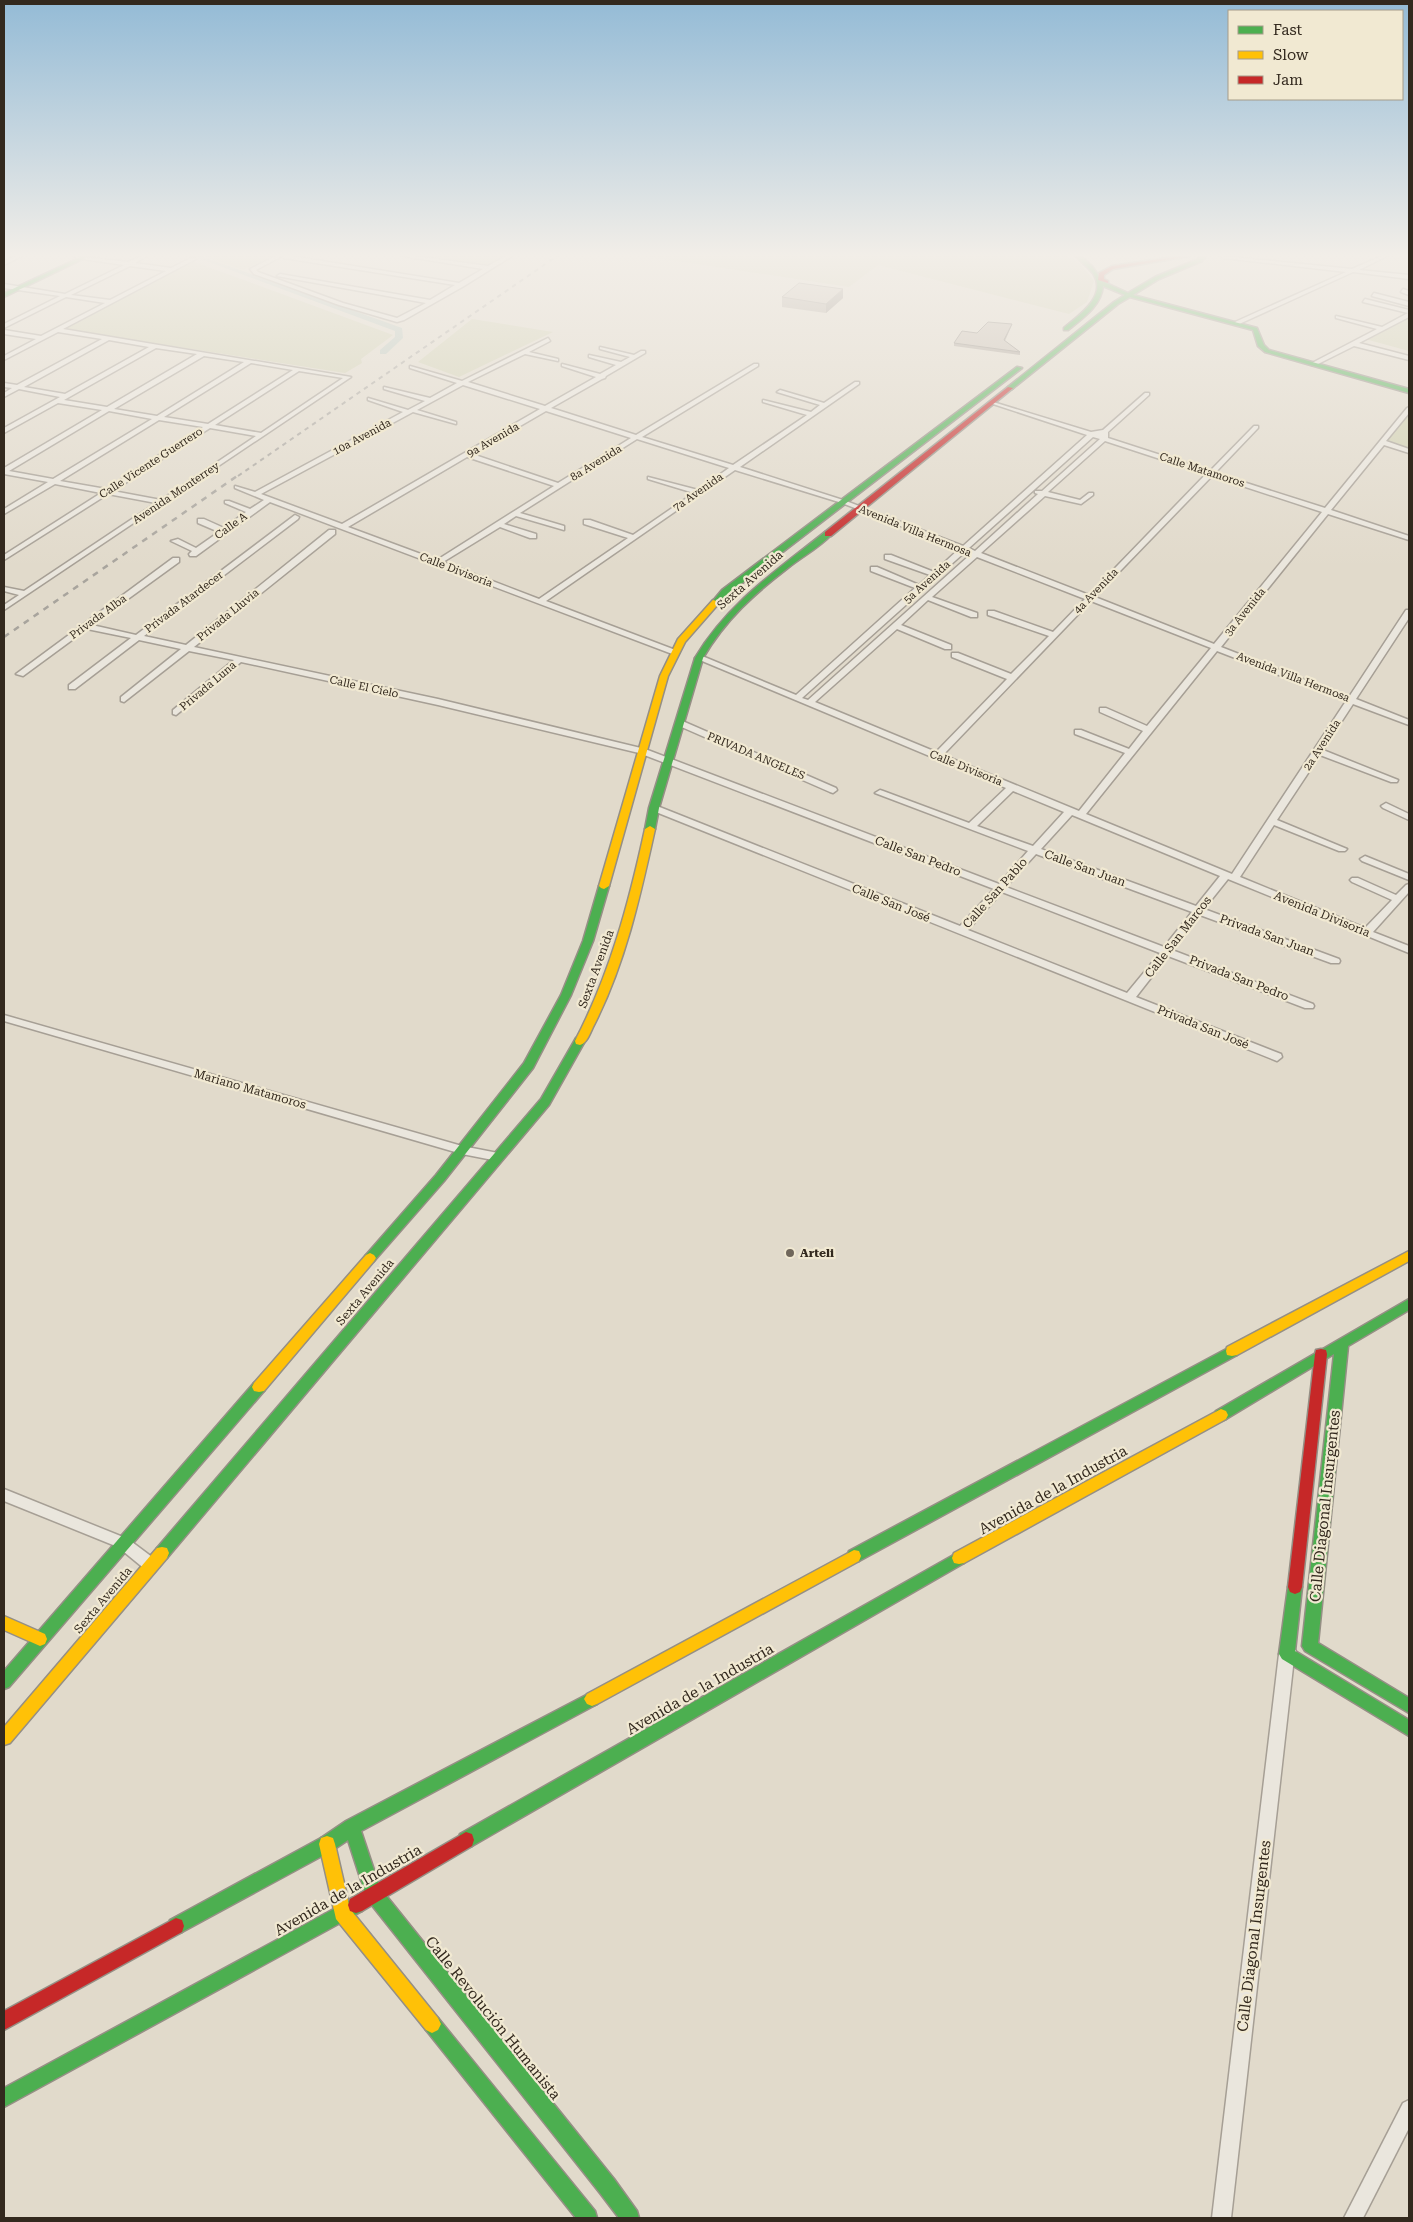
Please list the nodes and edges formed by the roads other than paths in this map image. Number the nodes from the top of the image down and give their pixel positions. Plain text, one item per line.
1 (69, 360) edge
2 (130, 360) edge
3 (193, 360) edge
4 (242, 360) edge
5 (509, 360) edge
6 (606, 360) edge
7 (631, 360) edge
8 (1028, 360) edge
9 (1045, 360) edge
10 (1298, 360) edge
11 (1323, 360) edge
12 (250, 361) junction
13 (578, 363) dead end
14 (623, 364) junction
15 (1314, 364) junction
16 (564, 365) dead end
17 (756, 365) dead end
18 (412, 367) dead end
19 (298, 369) junction
20 (610, 372) junction
21 (603, 377) junction
22 (462, 383) junction
23 (857, 383) dead end
24 (4, 385) edge
25 (17, 388) junction
26 (386, 388) dead end
27 (1409, 391) edge
28 (780, 392) dead end
29 (1147, 394) dead end
30 (4, 395) edge
31 (65, 396) junction
32 (370, 398) dead end
33 (430, 400) junction
34 (58, 401) junction
35 (765, 401) dead end
36 (995, 403) junction
37 (826, 405) junction
38 (109, 409) junction
39 (1409, 409) edge
40 (546, 410) junction
41 (411, 411) junction
42 (812, 414) junction
43 (158, 418) junction
44 (454, 423) dead end
45 (209, 426) junction
46 (1256, 427) dead end
47 (4, 431) edge
48 (1092, 434) junction
49 (262, 435) junction
50 (1105, 435) junction
51 (636, 438) junction
52 (1382, 442) junction
53 (1409, 451) edge
54 (467, 455) junction
55 (734, 468) junction
56 (4, 472) edge
57 (1210, 473) junction
58 (650, 478) dead end
59 (54, 482) junction
60 (559, 486) junction
61 (237, 487) dead end
62 (1030, 490) junction
63 (107, 492) junction
64 (700, 492) junction
65 (1042, 493) junction
66 (256, 494) junction
67 (1091, 494) dead end
68 (269, 499) junction
69 (162, 502) junction
70 (227, 502) dead end
71 (844, 502) junction
72 (860, 509) junction
73 (1326, 510) junction
74 (4, 512) edge
75 (251, 512) junction
76 (515, 514) junction
77 (295, 517) dead end
78 (201, 521) dead end
79 (587, 522) dead end
80 (499, 524) junction
81 (342, 526) junction
82 (561, 528) dead end
83 (224, 531) junction
84 (332, 532) dead end
85 (533, 536) dead end
86 (633, 537) junction
87 (1409, 538) edge
88 (175, 541) dead end
89 (963, 550) junction
90 (973, 554) junction
91 (888, 557) dead end
92 (4, 558) edge
93 (176, 560) dead end
94 (437, 563) junction
95 (874, 569) dead end
96 (936, 575) junction
97 (920, 588) junction
98 (4, 589) edge
99 (25, 594) junction
100 (926, 597) junction
101 (1089, 599) junction
102 (540, 602) junction
103 (4, 608) edge
104 (1409, 612) edge
105 (991, 613) dead end
106 (974, 615) dead end
107 (889, 617) junction
108 (898, 623) junction
109 (85, 626) junction
110 (1054, 635) junction
111 (137, 638) junction
112 (860, 642) junction
113 (872, 646) junction
114 (948, 647) dead end
115 (187, 648) junction
116 (1216, 648) junction
117 (675, 653) junction
118 (955, 655) dead end
119 (699, 658) junction
120 (239, 660) junction
121 (20, 674) dead end
122 (1013, 678) junction
123 (72, 687) dead end
124 (797, 698) junction
125 (124, 699) dead end
126 (1352, 700) junction
127 (809, 703) junction
128 (1104, 710) dead end
129 (176, 712) dead end
130 (1409, 723) edge
131 (680, 724) junction
132 (1148, 730) junction
133 (1078, 732) dead end
134 (642, 751) junction
135 (1318, 751) junction
136 (1130, 752) junction
137 (937, 756) junction
138 (669, 760) junction
139 (1394, 780) dead end
140 (1012, 787) junction
141 (833, 790) dead end
142 (880, 793) dead end
143 (1386, 806) dead end
144 (654, 808) junction
145 (1070, 811) junction
146 (1080, 815) junction
147 (1409, 817) edge
148 (1272, 821) junction
149 (971, 826) junction
150 (1342, 849) dead end
151 (1034, 850) junction
152 (1365, 859) dead end
153 (1230, 877) junction
154 (1409, 877) edge
155 (1354, 880) dead end
156 (1000, 887) junction
157 (1409, 887) edge
158 (1398, 899) junction
159 (1199, 910) junction
160 (961, 930) junction
161 (1366, 933) junction
162 (1409, 950) edge
163 (1168, 951) junction
164 (1335, 961) dead end
165 (1129, 998) junction
166 (1309, 1006) dead end
167 (4, 1018) edge
168 (1277, 1057) dead end
169 (462, 1150) junction
170 (498, 1157) junction
171 (1409, 1256) edge
172 (1409, 1304) edge
173 (1342, 1343) junction
174 (1321, 1354) junction
175 (4, 1495) edge
176 (123, 1543) junction
177 (151, 1565) junction
178 (4, 1623) edge
179 (40, 1639) junction
180 (1310, 1646) junction
181 (1287, 1654) junction
182 (4, 1682) edge
183 (1409, 1706) edge
184 (1409, 1729) edge
185 (4, 1738) edge
186 (352, 1827) junction
187 (327, 1844) junction
188 (373, 1892) junction
189 (342, 1913) junction
190 (4, 2021) edge
191 (4, 2098) edge
192 (1409, 2109) edge
193 (588, 2218) edge
194 (630, 2218) edge
195 (1221, 2218) edge
196 (1353, 2218) edge

1 - 25 street
2 - 31 street
3 - 38 street
4 - 12 street
5 - 22 street, 10a Avenida
6 - 14 street
7 - 14 street, 9a Avenida
8 - 71 main road, Sexta Avenida
9 - 36 main road, Sexta Avenida
10 - 15 main road
11 - 15 street
12 - 19 street
12 - 43 street
13 - 20 street
14 - 20 street, 9a Avenida
15 - 27 main road
16 - 21 street
17 - 51 street, 8a Avenida
18 - 22 street, Avenida Villa Hermosa
19 - 45 street, Calle Vicente Guerrero
19 - 49 street, Avenida Monterrey
20 - 21 street, 9a Avenida
21 - 40 street, 9a Avenida
22 - 33 street, 10a Avenida
22 - 40 street, Avenida Villa Hermosa
23 - 37 street, 7a Avenida
24 - 25 street
25 - 30 street
25 - 31 street
26 - 33 street
28 - 37 street
29 - 50 street, 5a Avenida
31 - 34 street
32 - 41 street
33 - 41 street, 10a Avenida
34 - 38 street
34 - 47 street
35 - 42 street
36 - 48 street, Calle Matamoros
36 - 72 main road, Sexta Avenida
37 - 42 street, 7a Avenida
38 - 43 street
38 - 56 street
39 - 52 street, 3a Avenida
40 - 51 street, Avenida Villa Hermosa
40 - 54 street, 9a Avenida
41 - 44 street
41 - 66 street, 10a Avenida
42 - 55 street, 7a Avenida
43 - 45 street
43 - 59 street
45 - 49 street
45 - 63 street, Calle Vicente Guerrero
46 - 57 street, 4a Avenida
48 - 50 street, Calle Matamoros
48 - 62 street, 5a Avenida
49 - 69 street, Avenida Monterrey
50 - 57 street, Calle Matamoros
50 - 65 street, 5a Avenida
51 - 55 street, Avenida Villa Hermosa
51 - 60 street, 8a Avenida
52 - 53 street
52 - 73 street, 3a Avenida
54 - 60 street
54 - 81 street, 9a Avenida
55 - 64 street, 7a Avenida
55 - 71 street, Avenida Villa Hermosa
56 - 59 street
57 - 73 street, Calle Matamoros
57 - 101 street, 4a Avenida
58 - 64 street
59 - 63 street
59 - 74 street
60 - 76 street, 8a Avenida
61 - 66 street, Calle Divisoria
62 - 65 street
62 - 89 street, 5a Avenida
63 - 69 street
63 - 92 street, Calle Vicente Guerrero
64 - 86 street, 7a Avenida
65 - 67 street
65 - 90 street, 5a Avenida
66 - 68 street, Calle Divisoria
68 - 75 street, Calle A
68 - 81 street, Calle Divisoria
69 - 99 street, Avenida Monterrey
70 - 75 street
71 - 72 street, Avenida Villa Hermosa
71 - 117 main road, Sexta Avenida
72 - 89 street, Avenida Villa Hermosa
72 - 119 main road, Sexta Avenida
73 - 87 street, Calle Matamoros
73 - 116 street, 3a Avenida
75 - 83 street, Calle A
76 - 80 street, 8a Avenida
76 - 82 street
77 - 111 street, Privada Atardecer
78 - 83 street
79 - 86 street
80 - 85 street
80 - 94 street, 8a Avenida
81 - 94 street, Calle Divisoria
83 - 88 street, Calle A
84 - 115 street, Privada Lluvia
86 - 102 street, 7a Avenida
89 - 90 street, Avenida Villa Hermosa
89 - 96 street, 5a Avenida
90 - 100 street, 5a Avenida
90 - 101 street, Avenida Villa Hermosa
91 - 96 street
93 - 109 street, Privada Alba
94 - 102 street, Calle Divisoria
95 - 97 street
96 - 97 street, 5a Avenida
97 - 107 street, 5a Avenida
98 - 99 street
99 - 103 street, Avenida Monterrey
100 - 106 street
100 - 108 street, 5a Avenida
101 - 110 street, 4a Avenida
101 - 116 street, Avenida Villa Hermosa
102 - 117 street, Calle Divisoria
104 - 126 street, 2a Avenida
105 - 110 street
107 - 108 street
107 - 112 street, 5a Avenida
108 - 113 street, 5a Avenida
108 - 114 street
109 - 111 street, Calle El Cielo
109 - 121 street, Privada Alba
110 - 122 street, 4a Avenida
111 - 115 street, Calle El Cielo
111 - 123 street, Privada Atardecer
112 - 113 street
112 - 124 street, 5a Avenida
113 - 127 street, 5a Avenida
115 - 120 street, Calle El Cielo
115 - 125 street, Privada Lluvia
116 - 126 street, Avenida Villa Hermosa
116 - 132 street, 3a Avenida
117 - 134 main road, Sexta Avenida
118 - 122 street
119 - 124 street, Calle Divisoria
119 - 131 main road, Sexta Avenida
120 - 129 street, Privada Luna
120 - 134 street, Calle El Cielo
122 - 137 street, 4a Avenida
124 - 127 street, Calle Divisoria
126 - 130 street, Avenida Villa Hermosa
126 - 135 street, 2a Avenida
127 - 137 street, Calle Divisoria
128 - 132 street
131 - 138 main road, Sexta Avenida
131 - 141 street, PRIVADA ANGELES
132 - 136 street, 3a Avenida
133 - 136 street
134 - 138 street, Calle El Cielo
134 - 169 main road, Sexta Avenida
135 - 139 street
135 - 148 street, 2a Avenida
136 - 146 street, 3a Avenida
137 - 140 street, Calle Divisoria
138 - 144 main road, Sexta Avenida
138 - 156 street, Calle San Pedro
140 - 145 street, Calle Divisoria
140 - 149 street
142 - 149 street
143 - 147 street
144 - 160 street, Calle San José
144 - 170 main road, Sexta Avenida
145 - 146 street, Calle Divisoria
145 - 151 street, Calle San Pablo
146 - 153 street, Calle Divisoria
148 - 150 street
148 - 153 street, 2a Avenida
149 - 151 street, Calle San Juan
151 - 156 street, Calle San Pablo
151 - 159 street, Calle San Juan
152 - 154 street
153 - 159 street, Calle San Marcos
153 - 161 street, Avenida Divisoria
155 - 158 street
156 - 160 street, Calle San Pablo
156 - 163 street, Calle San Pedro
157 - 158 street
158 - 161 street
159 - 163 street, Calle San Marcos
159 - 164 street, Privada San Juan
160 - 165 street, Calle San José
161 - 162 street, Avenida Divisoria
163 - 165 street, Calle San Marcos
163 - 166 street, Privada San Pedro
165 - 168 street, Privada San José
167 - 169 street, Mariano Matamoros
169 - 170 street, Mariano Matamoros
169 - 176 main road, Sexta Avenida
170 - 177 main road, Sexta Avenida
171 - 186 main road
172 - 173 main road, Avenida de la Industria
173 - 174 main road, Avenida de la Industria
173 - 180 main road, Calle Diagonal Insurgentes
174 - 181 main road, Calle Diagonal Insurgentes
174 - 188 main road, Avenida de la Industria
175 - 176 street
176 - 177 street
176 - 179 main road, Sexta Avenida
177 - 185 main road, Sexta Avenida
178 - 179 main road
179 - 182 main road, Sexta Avenida
180 - 181 street
180 - 183 main road
181 - 184 main road
181 - 195 street, Calle Diagonal Insurgentes
186 - 187 main road
186 - 188 main road, Calle Revolución Humanista
187 - 189 main road
187 - 190 main road
188 - 189 main road, Avenida de la Industria
188 - 194 main road, Calle Revolución Humanista
189 - 191 main road, Avenida de la Industria
189 - 193 main road
192 - 196 street

